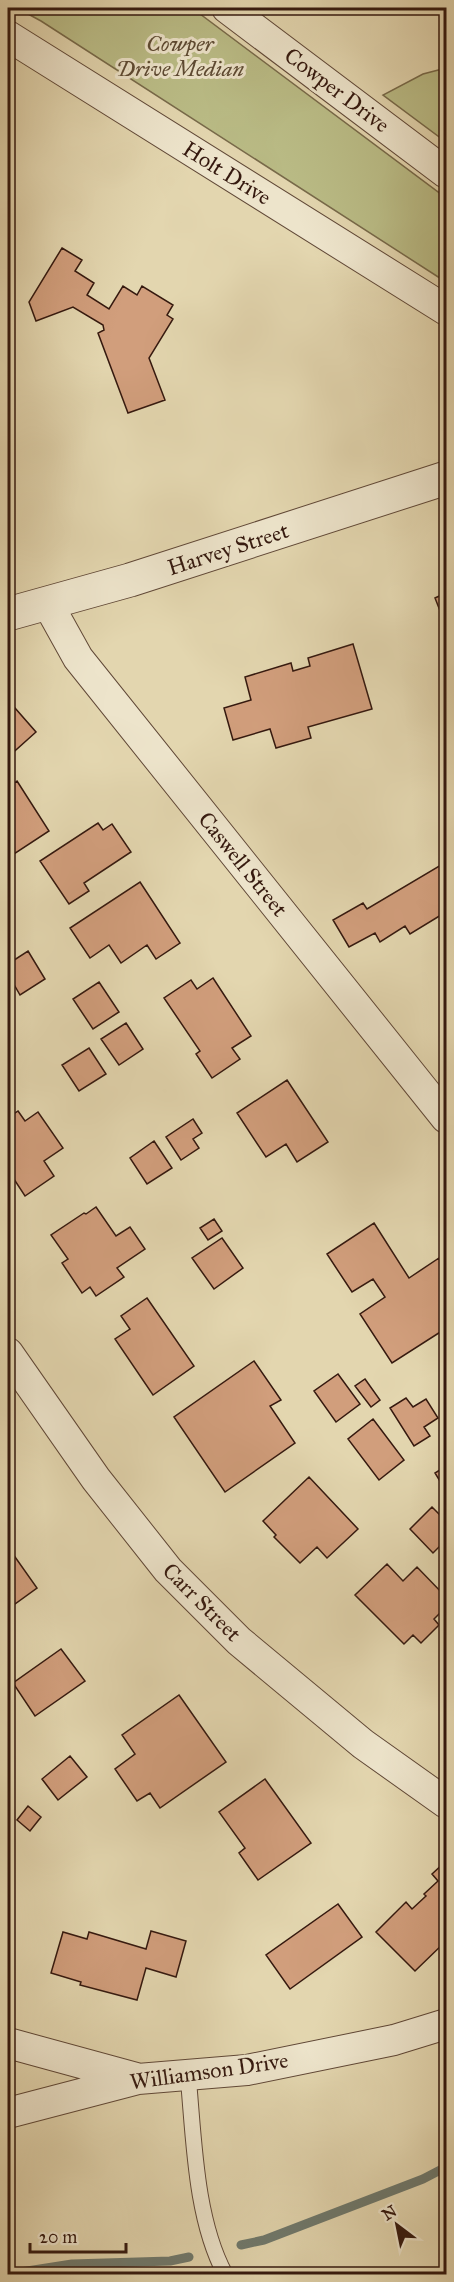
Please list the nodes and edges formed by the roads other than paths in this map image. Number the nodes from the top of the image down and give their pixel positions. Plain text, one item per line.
1 (227, 8) edge
2 (8, 36) edge
3 (447, 173) edge
4 (447, 310) edge
5 (447, 478) edge
6 (48, 604) junction
7 (8, 614) edge
8 (447, 1118) edge
9 (8, 1353) edge
10 (447, 1803) edge
11 (447, 2024) edge
12 (8, 2043) edge
13 (188, 2075) junction
14 (138, 2079) junction
15 (8, 2113) edge
16 (225, 2274) edge

1 - 3 street, Cowper Drive
2 - 4 street, Holt Drive
5 - 6 street, Harvey Street
6 - 7 street, Harvey Street
6 - 8 street, Caswell Street
9 - 10 street, Carr Street
11 - 13 street, Williamson Drive
12 - 14 street
13 - 14 street, Williamson Drive
13 - 16 lane
14 - 15 street, Williamson Drive

